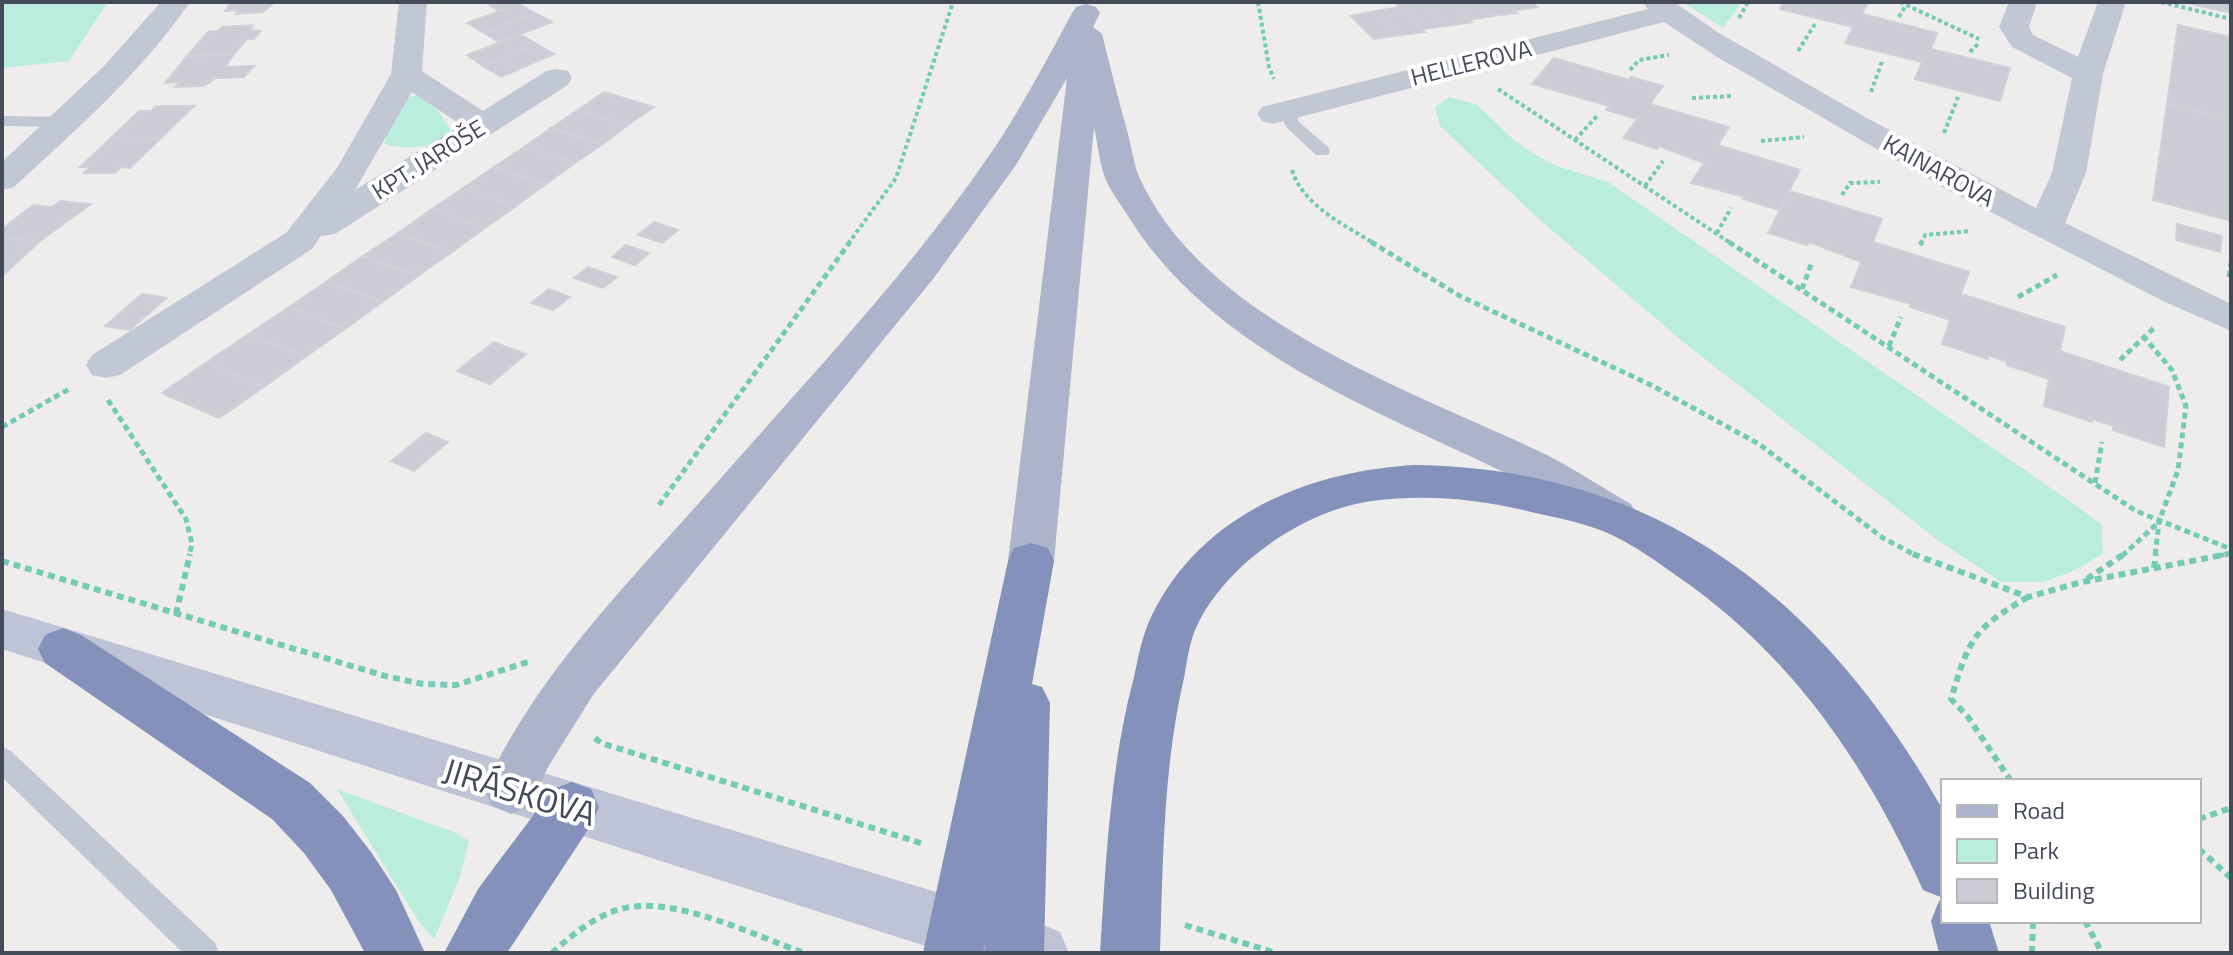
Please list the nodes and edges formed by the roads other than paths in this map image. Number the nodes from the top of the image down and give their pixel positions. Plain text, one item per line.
1 (176, 2) edge
2 (413, 2) edge
3 (2023, 2) edge
4 (2112, 2) edge
5 (1663, 7) edge
6 (1087, 16) edge
7 (406, 74) junction
8 (2088, 74) junction
9 (557, 78) dead end
10 (1280, 112) joint
11 (2, 121) edge
12 (67, 122) junction
13 (483, 125) junction
14 (1322, 151) dead end
15 (2, 180) edge
16 (2045, 227) junction
17 (299, 241) junction
18 (2231, 319) edge
19 (103, 377) road end
20 (1621, 519) junction
21 (1031, 561) junction
22 (2, 629) edge
23 (63, 649) junction
24 (2, 759) edge
25 (511, 789) junction
26 (572, 807) junction
27 (1941, 867) edge
28 (1947, 923) edge
29 (1961, 923) edge
30 (1972, 923) edge
31 (204, 953) edge
32 (395, 953) edge
33 (474, 953) edge
34 (953, 953) edge
35 (1014, 953) edge
36 (1039, 953) edge
37 (1130, 953) edge
38 (1947, 953) edge
39 (1969, 953) edge
40 (1987, 953) edge

1 - 12 street
2 - 7 street, KPT. JAROŠE
3 - 8 street
4 - 8 street
5 - 10 street, HELLEROVA
5 - 16 street, KAINAROVA
6 - 20 main road
6 - 21 main road
6 - 25 main road
7 - 13 street
7 - 17 street, KPT. JAROŠE
8 - 16 street
9 - 13 street, KPT. JAROŠE
10 - 14 lane
11 - 12 lane
12 - 15 street
13 - 17 street, KPT. JAROŠE
16 - 18 street, KAINAROVA
17 - 19 street, KPT. JAROŠE
20 - 27 highway
20 - 37 highway
21 - 34 highway
21 - 35 highway
22 - 23 main road, JIRÁSKOVA
23 - 25 main road, JIRÁSKOVA
23 - 32 highway
24 - 31 lane
25 - 26 main road, JIRÁSKOVA
26 - 33 highway
26 - 36 main road, JIRÁSKOVA
28 - 38 main road
29 - 39 highway
30 - 40 main road

